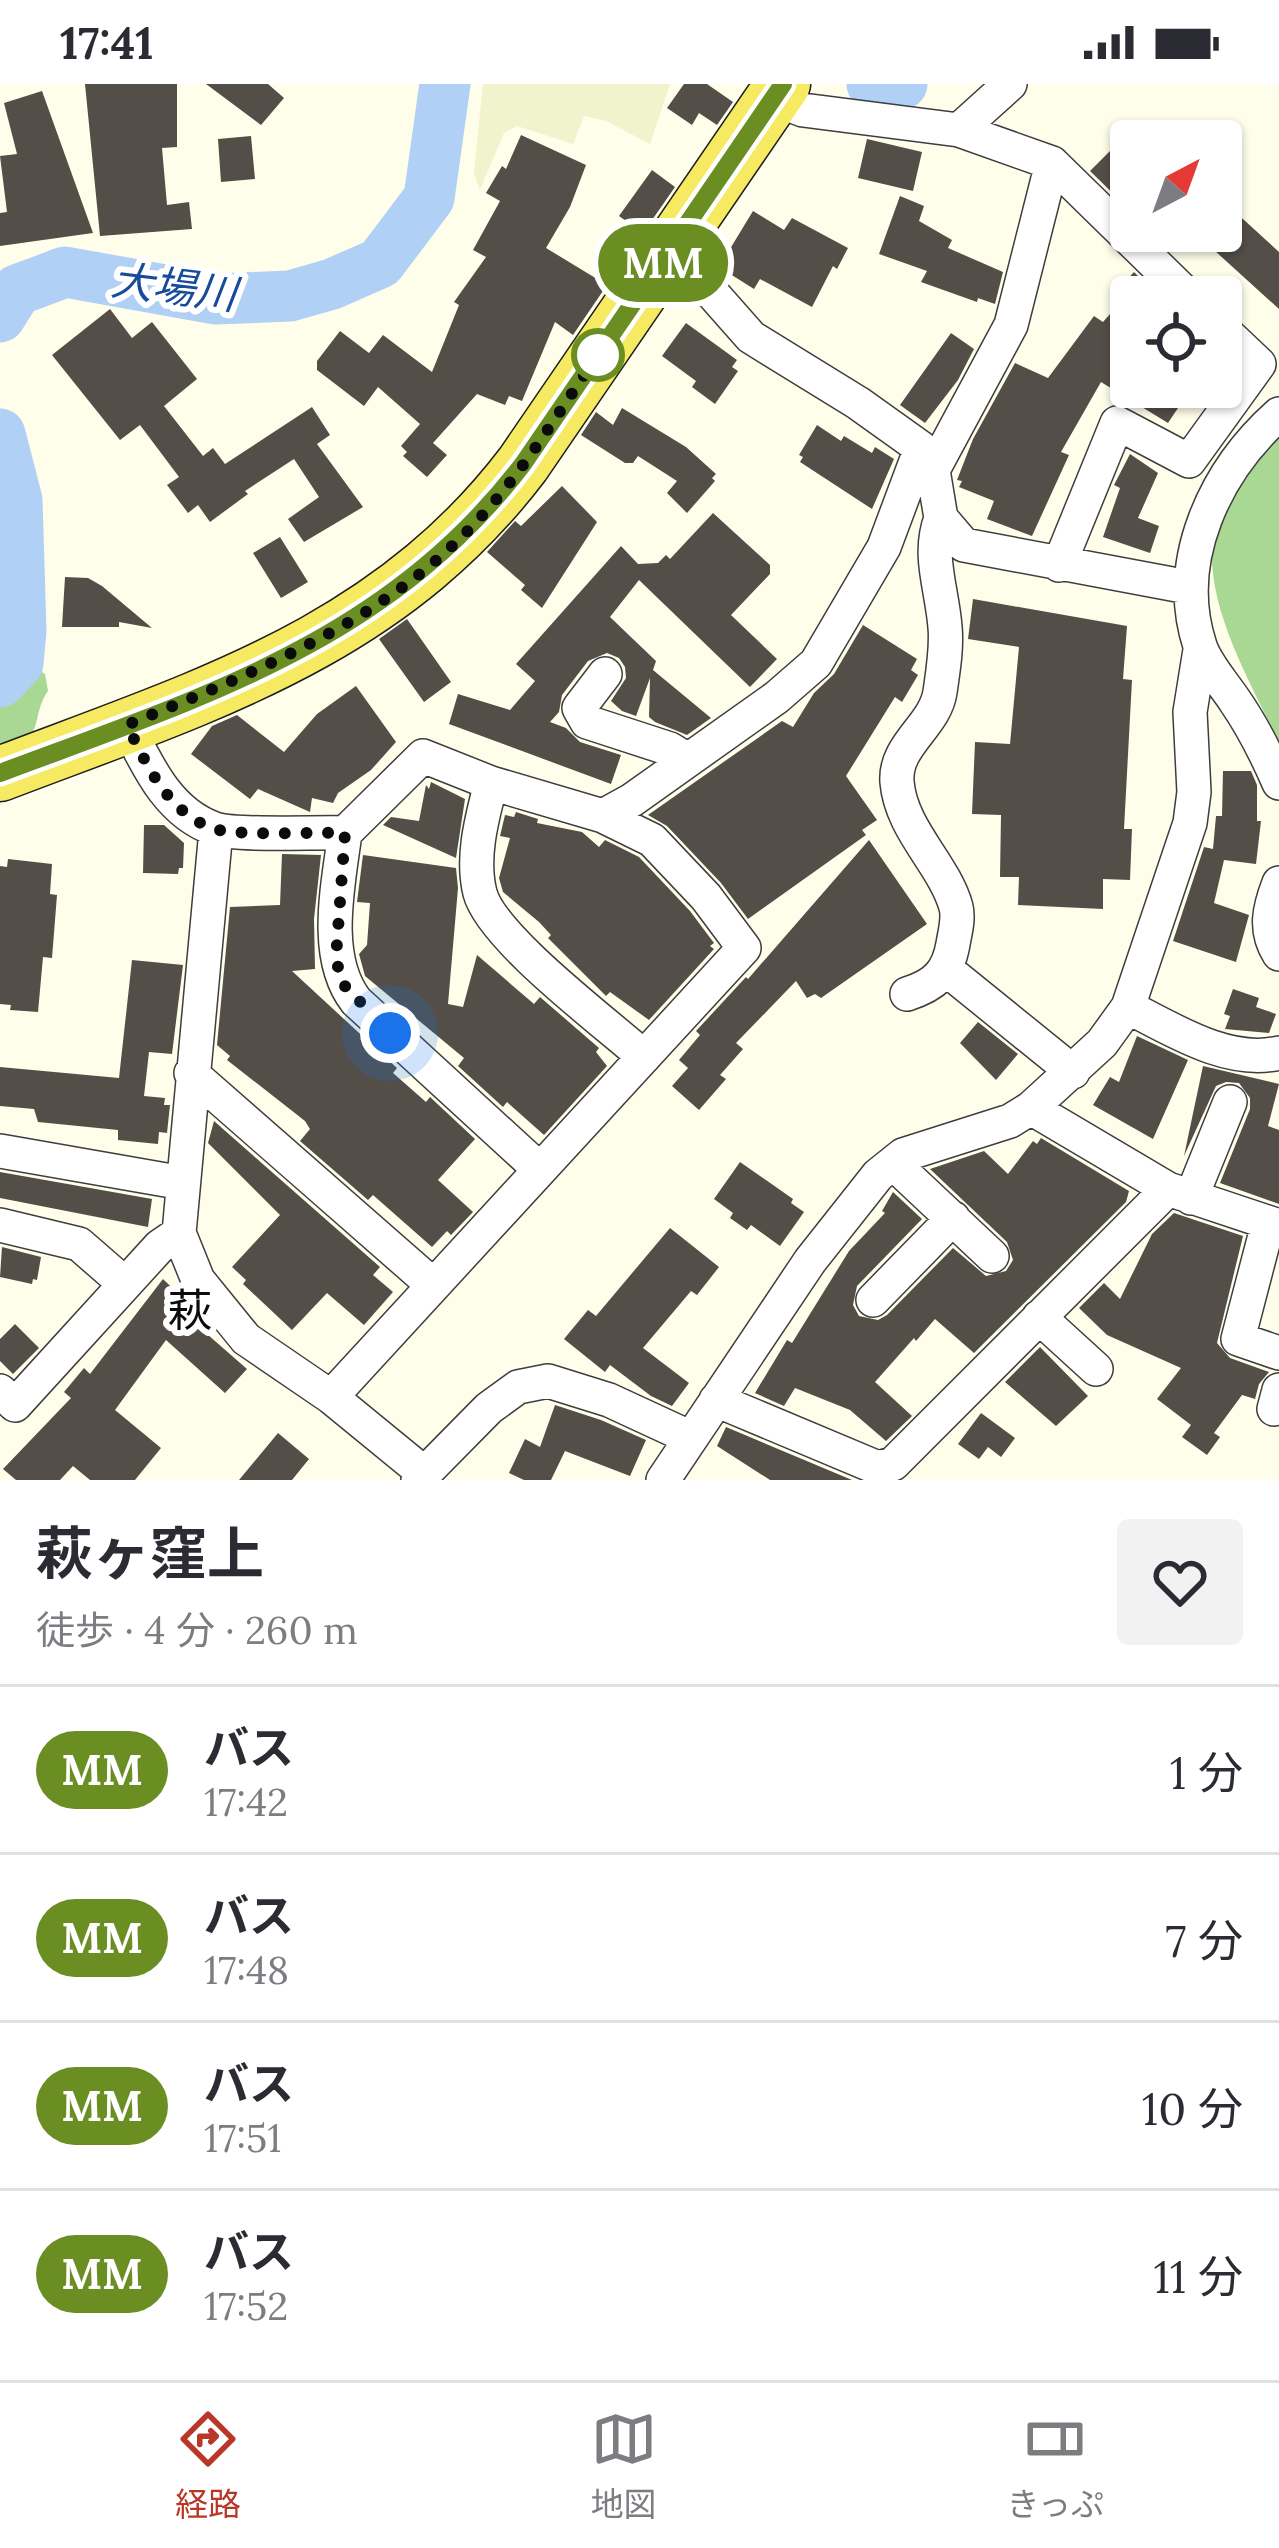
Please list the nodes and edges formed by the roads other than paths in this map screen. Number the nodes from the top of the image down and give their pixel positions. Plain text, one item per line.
1 (1010, 84) edge
2 (779, 91) edge
3 (959, 130) junction
4 (1052, 163) junction
5 (666, 259) junction
6 (1168, 276) edge
7 (1242, 341) edge
8 (1269, 358) edge
9 (1279, 414) edge
10 (927, 459) junction
11 (1189, 461) junction
12 (1223, 481) junction
13 (941, 518) junction
14 (1059, 566) junction
15 (1188, 587) junction
16 (1200, 650) junction
17 (605, 674) dead end
18 (127, 725) junction
19 (688, 760) junction
20 (0, 774) edge
21 (1279, 782) edge
22 (491, 783) junction
23 (603, 816) junction
24 (216, 830) junction
25 (345, 833) junction
26 (1279, 884) edge
27 (1279, 954) edge
28 (947, 970) junction
29 (907, 994) dead end
30 (1128, 1007) junction
31 (1279, 1053) edge
32 (644, 1058) junction
33 (1072, 1072) junction
34 (191, 1073) junction
35 (1230, 1102) dead end
36 (1031, 1108) junction
37 (0, 1151) edge
38 (893, 1163) junction
39 (538, 1168) junction
40 (183, 1183) junction
41 (1179, 1194) junction
42 (953, 1218) junction
43 (0, 1225) edge
44 (1273, 1225) edge
45 (179, 1233) junction
46 (992, 1256) dead end
47 (125, 1284) junction
48 (433, 1285) junction
49 (873, 1300) dead end
50 (1039, 1317) junction
51 (1279, 1353) edge
52 (1096, 1370) dead end
53 (0, 1391) edge
54 (331, 1397) junction
55 (716, 1400) junction
56 (674, 1466) edge
57 (421, 1477) edge

1 - 3 street
2 - 3 street
2 - 5 main road
3 - 4 street
4 - 6 street
4 - 10 street
5 - 10 street
5 - 18 main road
7 - 8 street
8 - 11 street
9 - 12 street
10 - 13 street
10 - 19 street
11 - 12 street
11 - 14 street
12 - 15 street
13 - 14 street
13 - 28 street
14 - 15 street
15 - 16 street
16 - 21 street
16 - 30 street
17 - 19 street
18 - 20 main road
18 - 24 street
19 - 23 street
22 - 23 street
22 - 25 street
22 - 32 street
23 - 32 street
24 - 25 street
24 - 34 street
25 - 39 street
26 - 27 street
28 - 29 street
28 - 33 street
30 - 31 street
30 - 33 street
32 - 39 street
33 - 36 street
34 - 40 street
34 - 48 street
35 - 41 street
36 - 38 street
36 - 41 street
37 - 40 street
38 - 42 street
38 - 55 street
39 - 48 street
40 - 45 street
41 - 44 street
41 - 50 street
42 - 46 street
42 - 49 street
43 - 47 street
44 - 51 street
45 - 47 street
45 - 54 street
47 - 53 street
48 - 54 street
50 - 52 street
50 - 55 street
54 - 57 street
55 - 56 street
56 - 57 street

